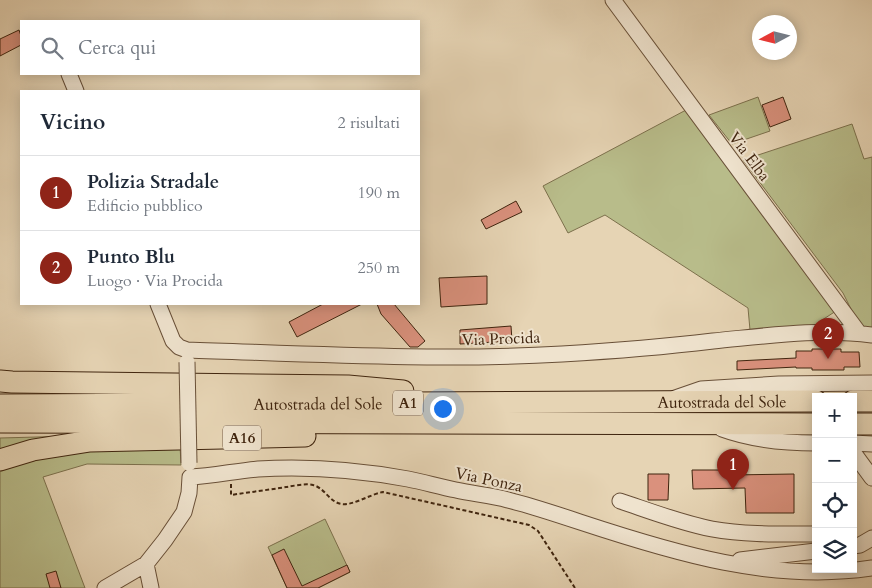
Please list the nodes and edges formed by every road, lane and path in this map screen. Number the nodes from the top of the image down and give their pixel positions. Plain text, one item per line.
1 (613, 0) edge
2 (70, 75) edge
3 (76, 90) edge
4 (158, 305) edge
5 (866, 334) edge
6 (187, 356) junction
7 (0, 381) edge
8 (872, 383) edge
9 (812, 401) edge
10 (857, 401) edge
11 (872, 401) edge
12 (665, 402) junction
13 (0, 405) edge
14 (485, 413) junction
15 (0, 422) edge
16 (707, 424) junction
17 (812, 424) edge
18 (857, 424) edge
19 (872, 424) edge
20 (812, 443) edge
21 (857, 443) edge
22 (872, 444) edge
23 (857, 457) edge
24 (0, 460) edge
25 (190, 470) junction
26 (230, 472) junction
27 (872, 478) edge
28 (620, 501) dead end
29 (871, 532) edge
30 (812, 534) edge
31 (857, 535) edge
32 (857, 545) edge
33 (812, 552) edge
34 (721, 563) junction
35 (146, 564) junction
36 (872, 568) edge
37 (105, 588) edge
38 (151, 588) edge
39 (575, 588) edge

1 - 5 street, Via Elba
2 - 3 street
4 - 6 street
5 - 6 street, Via Procida
6 - 25 street, bridge
7 - 14 highway
8 - 12 street
9 - 12 highway, Autostrada del Sole / A1
10 - 11 highway
12 - 14 highway, Autostrada del Sole / A1
13 - 14 highway, Autostrada del Sole / A1
14 - 15 highway, Autostrada del Sole / A1
14 - 16 highway, Autostrada del Sole / A1
14 - 24 highway, A16
16 - 17 highway, Autostrada del Sole / A1
16 - 20 street
18 - 19 highway
21 - 22 street
23 - 27 street
25 - 26 street, Via Ponza
25 - 35 street
26 - 34 street, Via Ponza
26 - 39 path
28 - 30 street
29 - 31 street
29 - 32 street
33 - 34 street
34 - 36 street, Via Ponza
35 - 37 street
35 - 38 street

